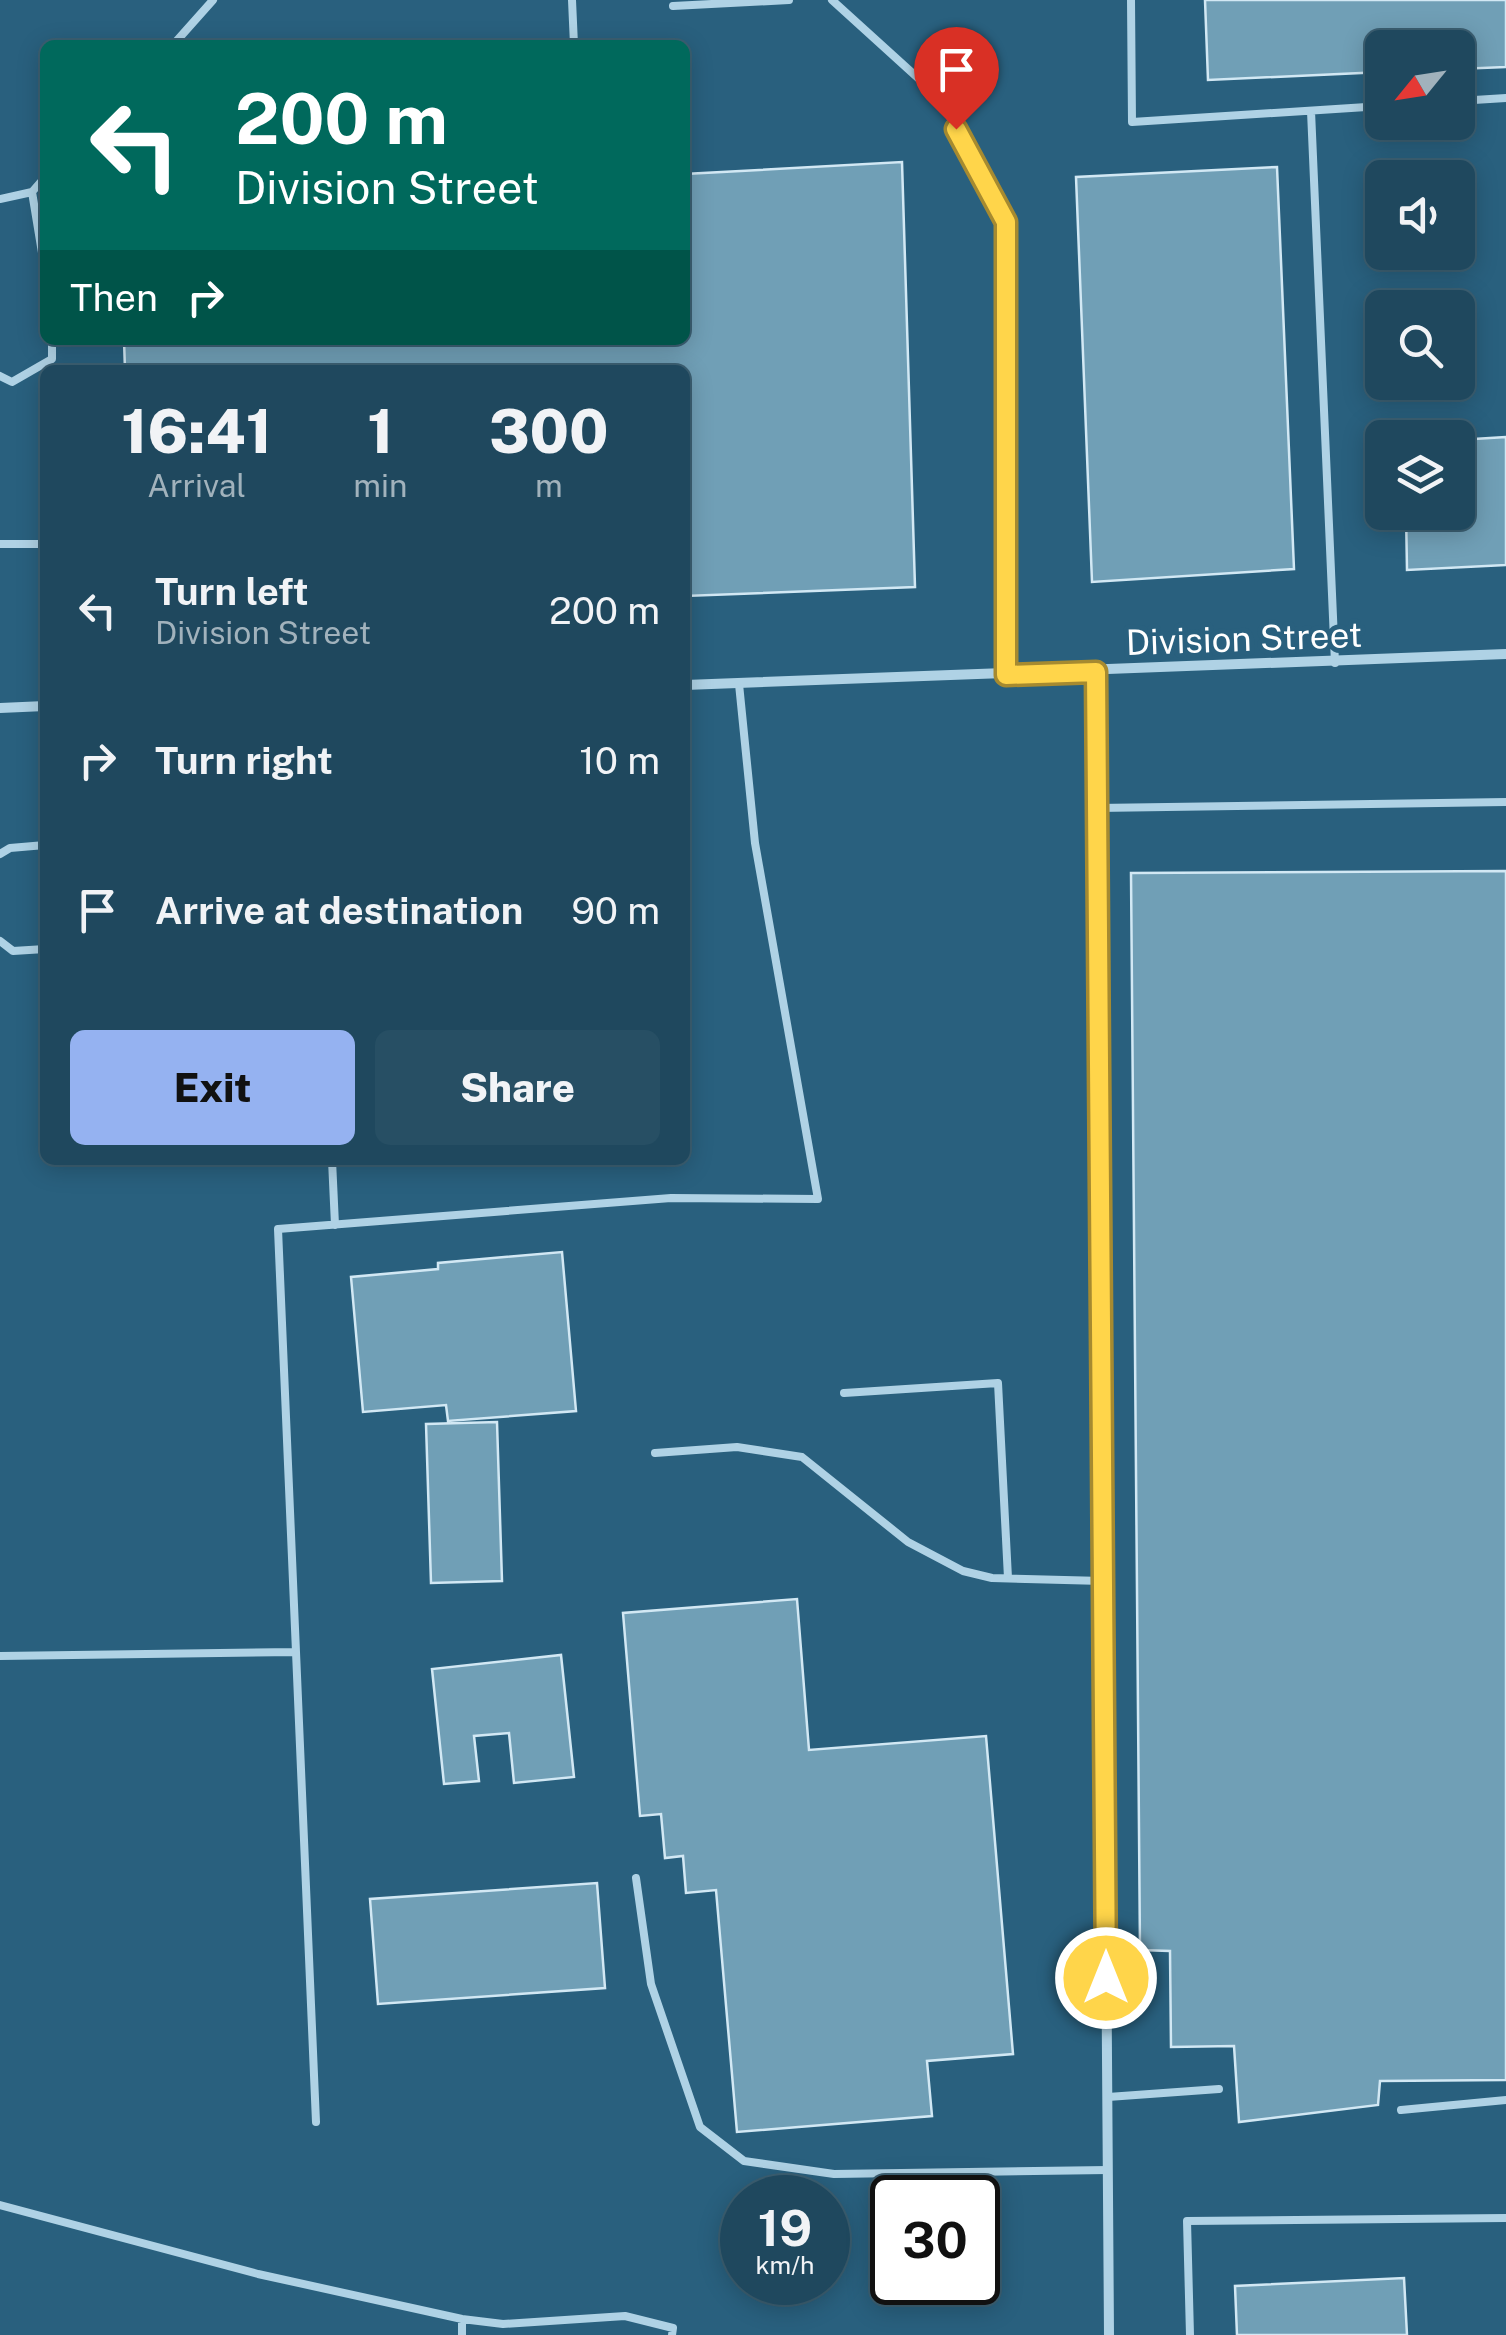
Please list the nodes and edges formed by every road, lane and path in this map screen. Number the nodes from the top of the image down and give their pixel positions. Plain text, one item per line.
1 (212, 0) edge
2 (572, 0) edge
3 (790, 0) edge
4 (832, 0) edge
5 (1130, 0) edge
6 (673, 6) dead end
7 (176, 40) edge
8 (574, 40) edge
9 (1506, 98) edge
10 (1475, 100) edge
11 (1365, 107) edge
12 (1311, 110) junction
13 (40, 183) edge
14 (32, 192) junction
15 (0, 199) edge
16 (40, 240) edge
17 (52, 345) edge
18 (52, 360) junction
19 (43, 365) edge
20 (52, 365) edge
21 (40, 367) edge
22 (0, 376) edge
23 (0, 544) edge
24 (40, 544) edge
25 (1506, 654) edge
26 (1334, 663) junction
27 (1096, 672) junction
28 (1006, 675) junction
29 (739, 684) junction
30 (690, 686) edge
31 (40, 706) edge
32 (0, 708) edge
33 (1506, 802) edge
34 (1098, 808) junction
35 (40, 846) edge
36 (0, 854) edge
37 (0, 941) edge
38 (40, 949) edge
39 (332, 1165) edge
40 (335, 1225) junction
41 (844, 1393) dead end
42 (655, 1453) dead end
43 (1008, 1578) junction
44 (1104, 1580) junction
45 (296, 1652) junction
46 (0, 1656) edge
47 (636, 1878) dead end
48 (1219, 2089) dead end
49 (1108, 2097) junction
50 (1506, 2100) edge
51 (1401, 2110) dead end
52 (316, 2122) dead end
53 (1108, 2170) junction
54 (0, 2206) edge
55 (1506, 2218) edge
56 (462, 2319) junction
57 (462, 2335) edge
58 (672, 2335) edge
59 (1110, 2335) edge
60 (1190, 2335) edge

1 - 7 lane
2 - 8 lane
3 - 6 lane
4 - 28 lane
5 - 12 lane
9 - 10 lane
11 - 12 lane
12 - 26 lane
13 - 14 lane
14 - 15 lane
14 - 16 lane
17 - 18 lane
18 - 19 lane
18 - 20 lane
21 - 22 lane
23 - 24 lane
25 - 26 street, Division Street
26 - 27 street, Division Street
27 - 28 street, Division Street
27 - 34 street
28 - 29 street, Division Street
29 - 30 street, Division Street
29 - 40 lane
31 - 32 street
33 - 34 lane
34 - 44 street
35 - 36 lane
37 - 38 lane
39 - 40 lane
40 - 45 lane
41 - 43 lane
42 - 43 lane
43 - 44 lane
44 - 49 street
45 - 46 lane
45 - 52 lane
47 - 53 lane
48 - 49 lane
49 - 53 street
50 - 51 lane
53 - 59 street
54 - 56 lane
55 - 60 lane
56 - 57 lane
56 - 58 lane

